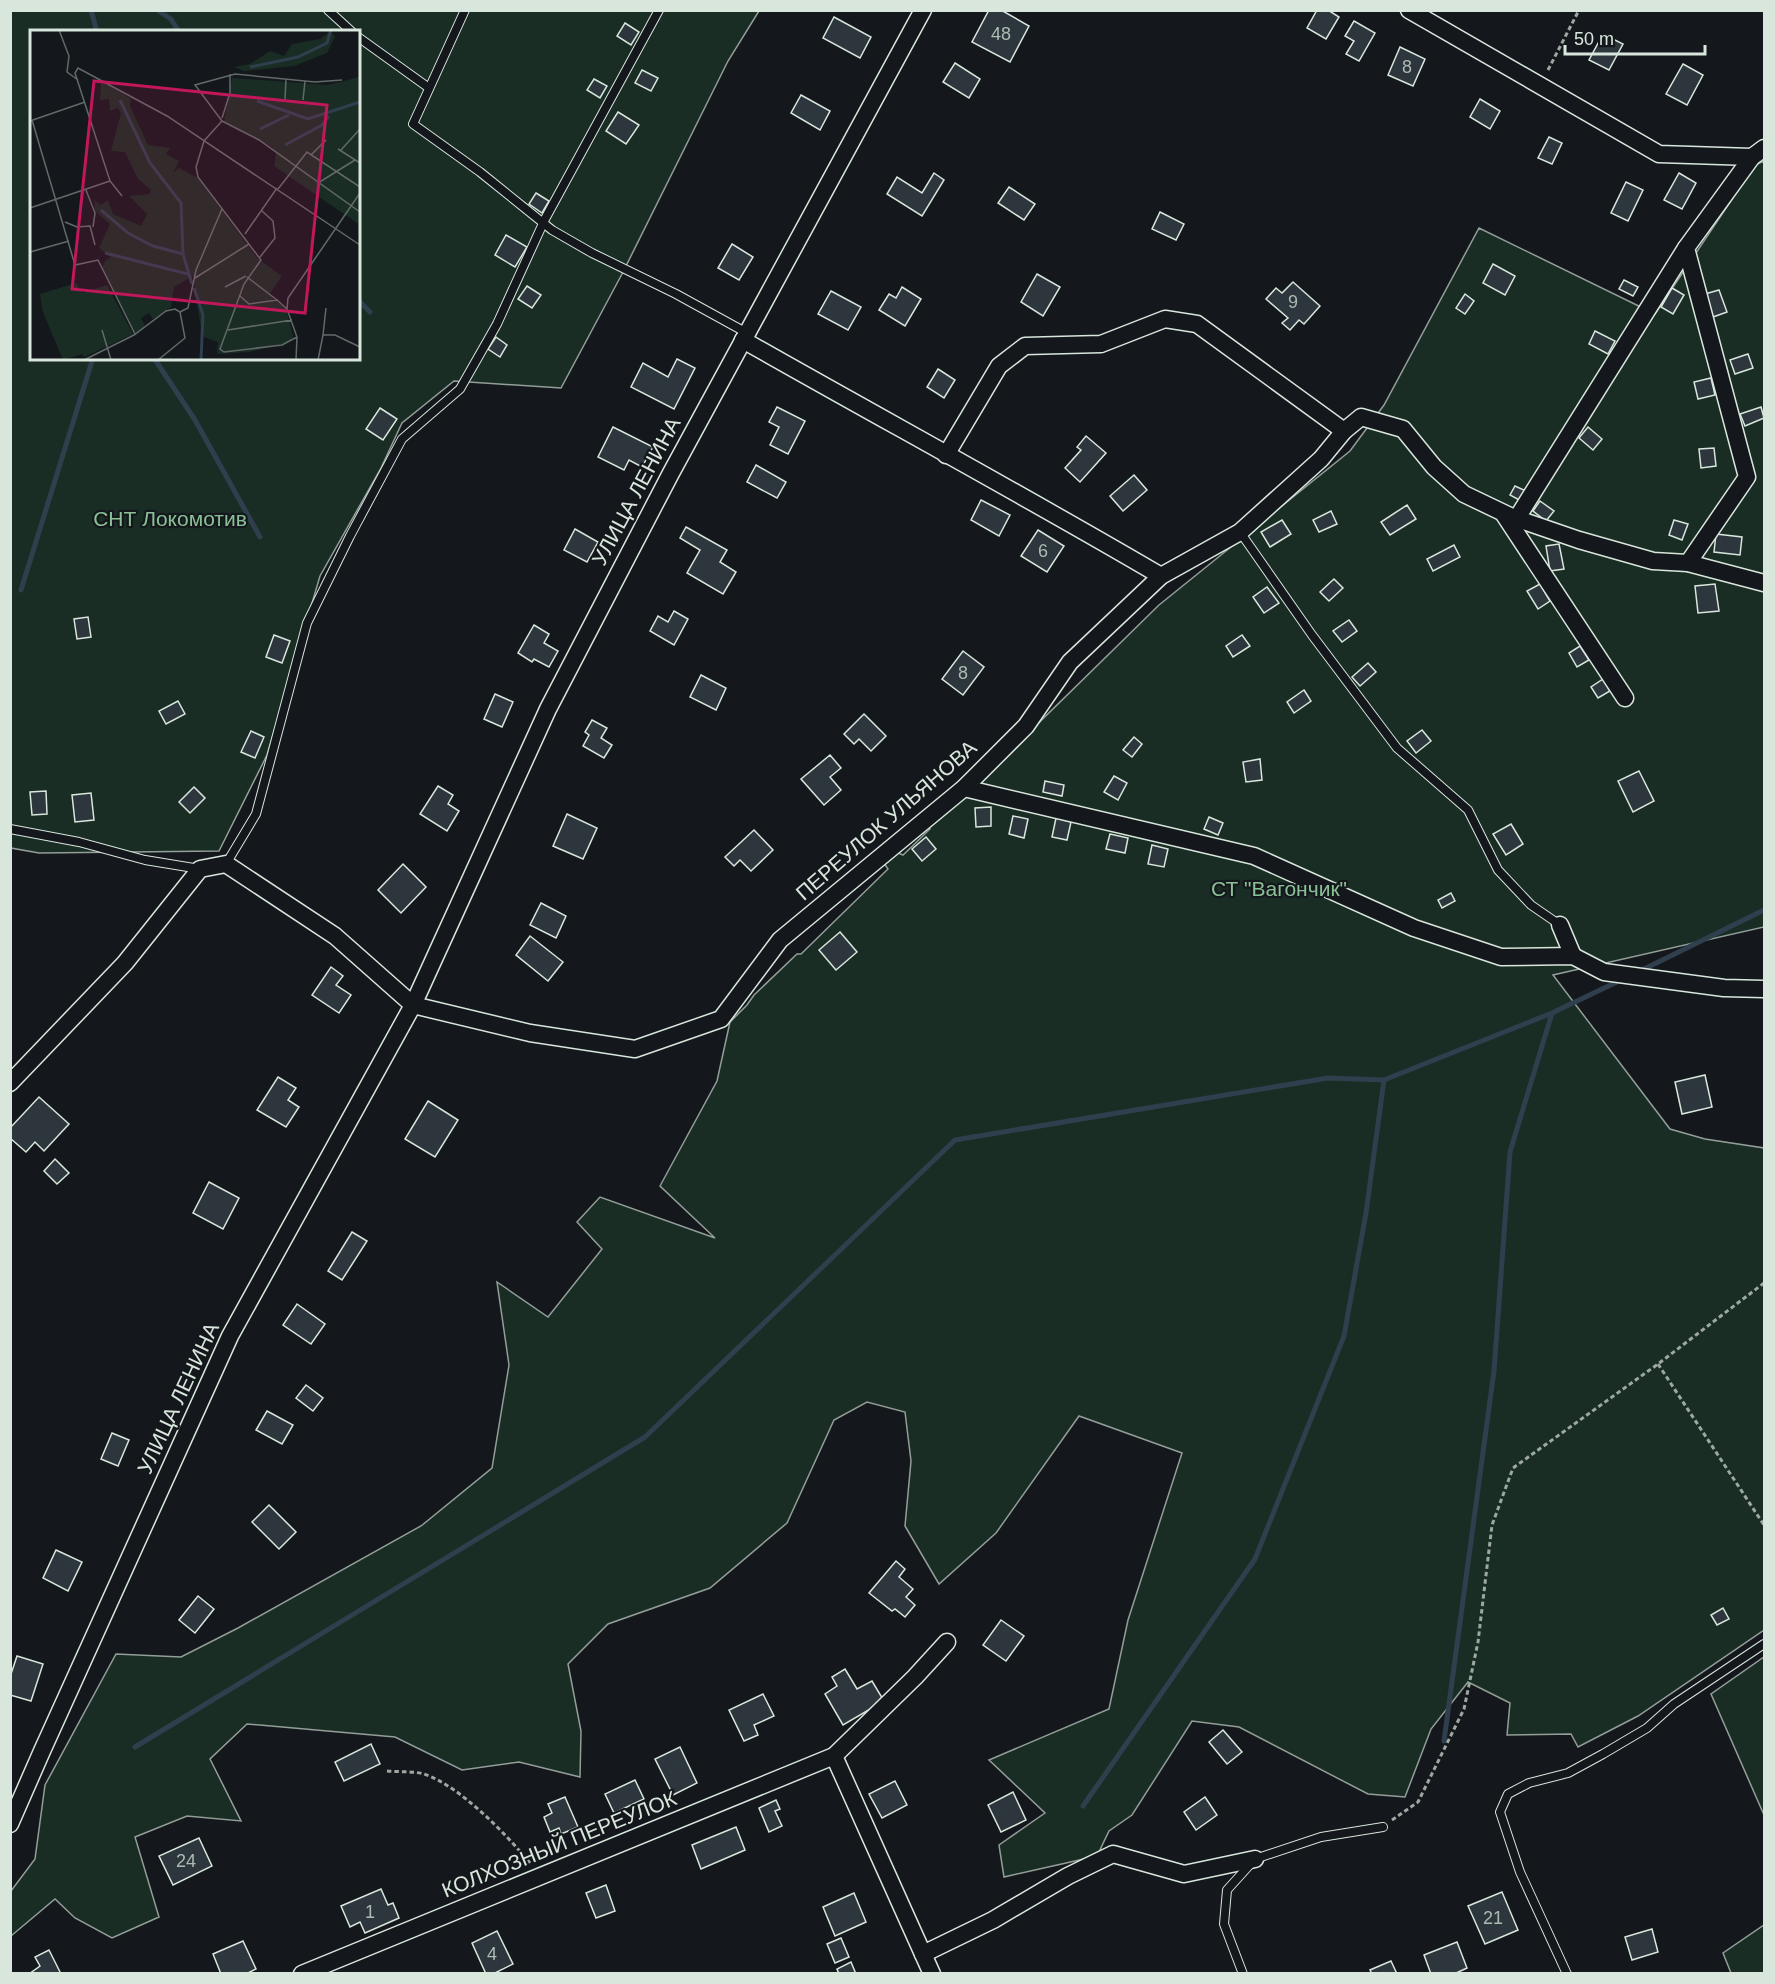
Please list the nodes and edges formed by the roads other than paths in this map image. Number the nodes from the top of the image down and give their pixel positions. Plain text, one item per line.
1 (328, 10) edge
2 (465, 10) edge
3 (659, 10) edge
4 (922, 10) edge
5 (1409, 10) edge
6 (350, 30) edge
7 (360, 38) edge
8 (429, 88) junction
9 (1758, 153) edge
10 (543, 222) junction
11 (1686, 248) junction
12 (745, 336) junction
13 (1344, 431) junction
14 (946, 455) junction
15 (1510, 515) junction
16 (1240, 532) junction
17 (1688, 563) junction
18 (1161, 576) junction
19 (1764, 583) edge
20 (1625, 698) dead end
21 (964, 788) junction
22 (10, 829) edge
23 (226, 864) junction
24 (201, 869) junction
25 (1560, 925) joint
26 (1573, 956) junction
27 (1764, 989) edge
28 (413, 1005) junction
29 (10, 1083) edge
30 (947, 1642) dead end
31 (1764, 1644) edge
32 (834, 1756) junction
33 (10, 1824) edge
34 (1383, 1827) road end
35 (1255, 1859) junction
36 (923, 1954) junction
37 (302, 1974) edge
38 (932, 1974) edge
39 (1243, 1974) edge
40 (1567, 1974) edge

1 - 6 lane
2 - 8 lane
3 - 10 lane
4 - 12 street, УЛИЦА ЛЕНИНА
5 - 9 street
7 - 8 lane
8 - 10 lane
9 - 11 street
10 - 12 lane
10 - 23 lane
11 - 15 street
11 - 17 street
12 - 14 street
12 - 28 street, УЛИЦА ЛЕНИНА
13 - 14 street
13 - 15 street
13 - 16 street, ПЕРЕУЛОК УЛЬЯНОВА
14 - 18 street
15 - 17 street
15 - 20 street
16 - 18 street, ПЕРЕУЛОК УЛЬЯНОВА
16 - 25 lane
17 - 19 street
18 - 21 street, ПЕРЕУЛОК УЛЬЯНОВА
21 - 26 street
21 - 28 street, ПЕРЕУЛОК УЛЬЯНОВА
22 - 24 lane
23 - 24 street
23 - 28 street
24 - 29 street
25 - 26 street
26 - 27 street
28 - 33 street, УЛИЦА ЛЕНИНА
30 - 32 street, КОЛХОЗНЫЙ ПЕРЕУЛОК
31 - 40 lane
32 - 36 street
32 - 37 street, КОЛХОЗНЫЙ ПЕРЕУЛОК
34 - 35 lane
35 - 36 street
35 - 39 lane
36 - 38 street

